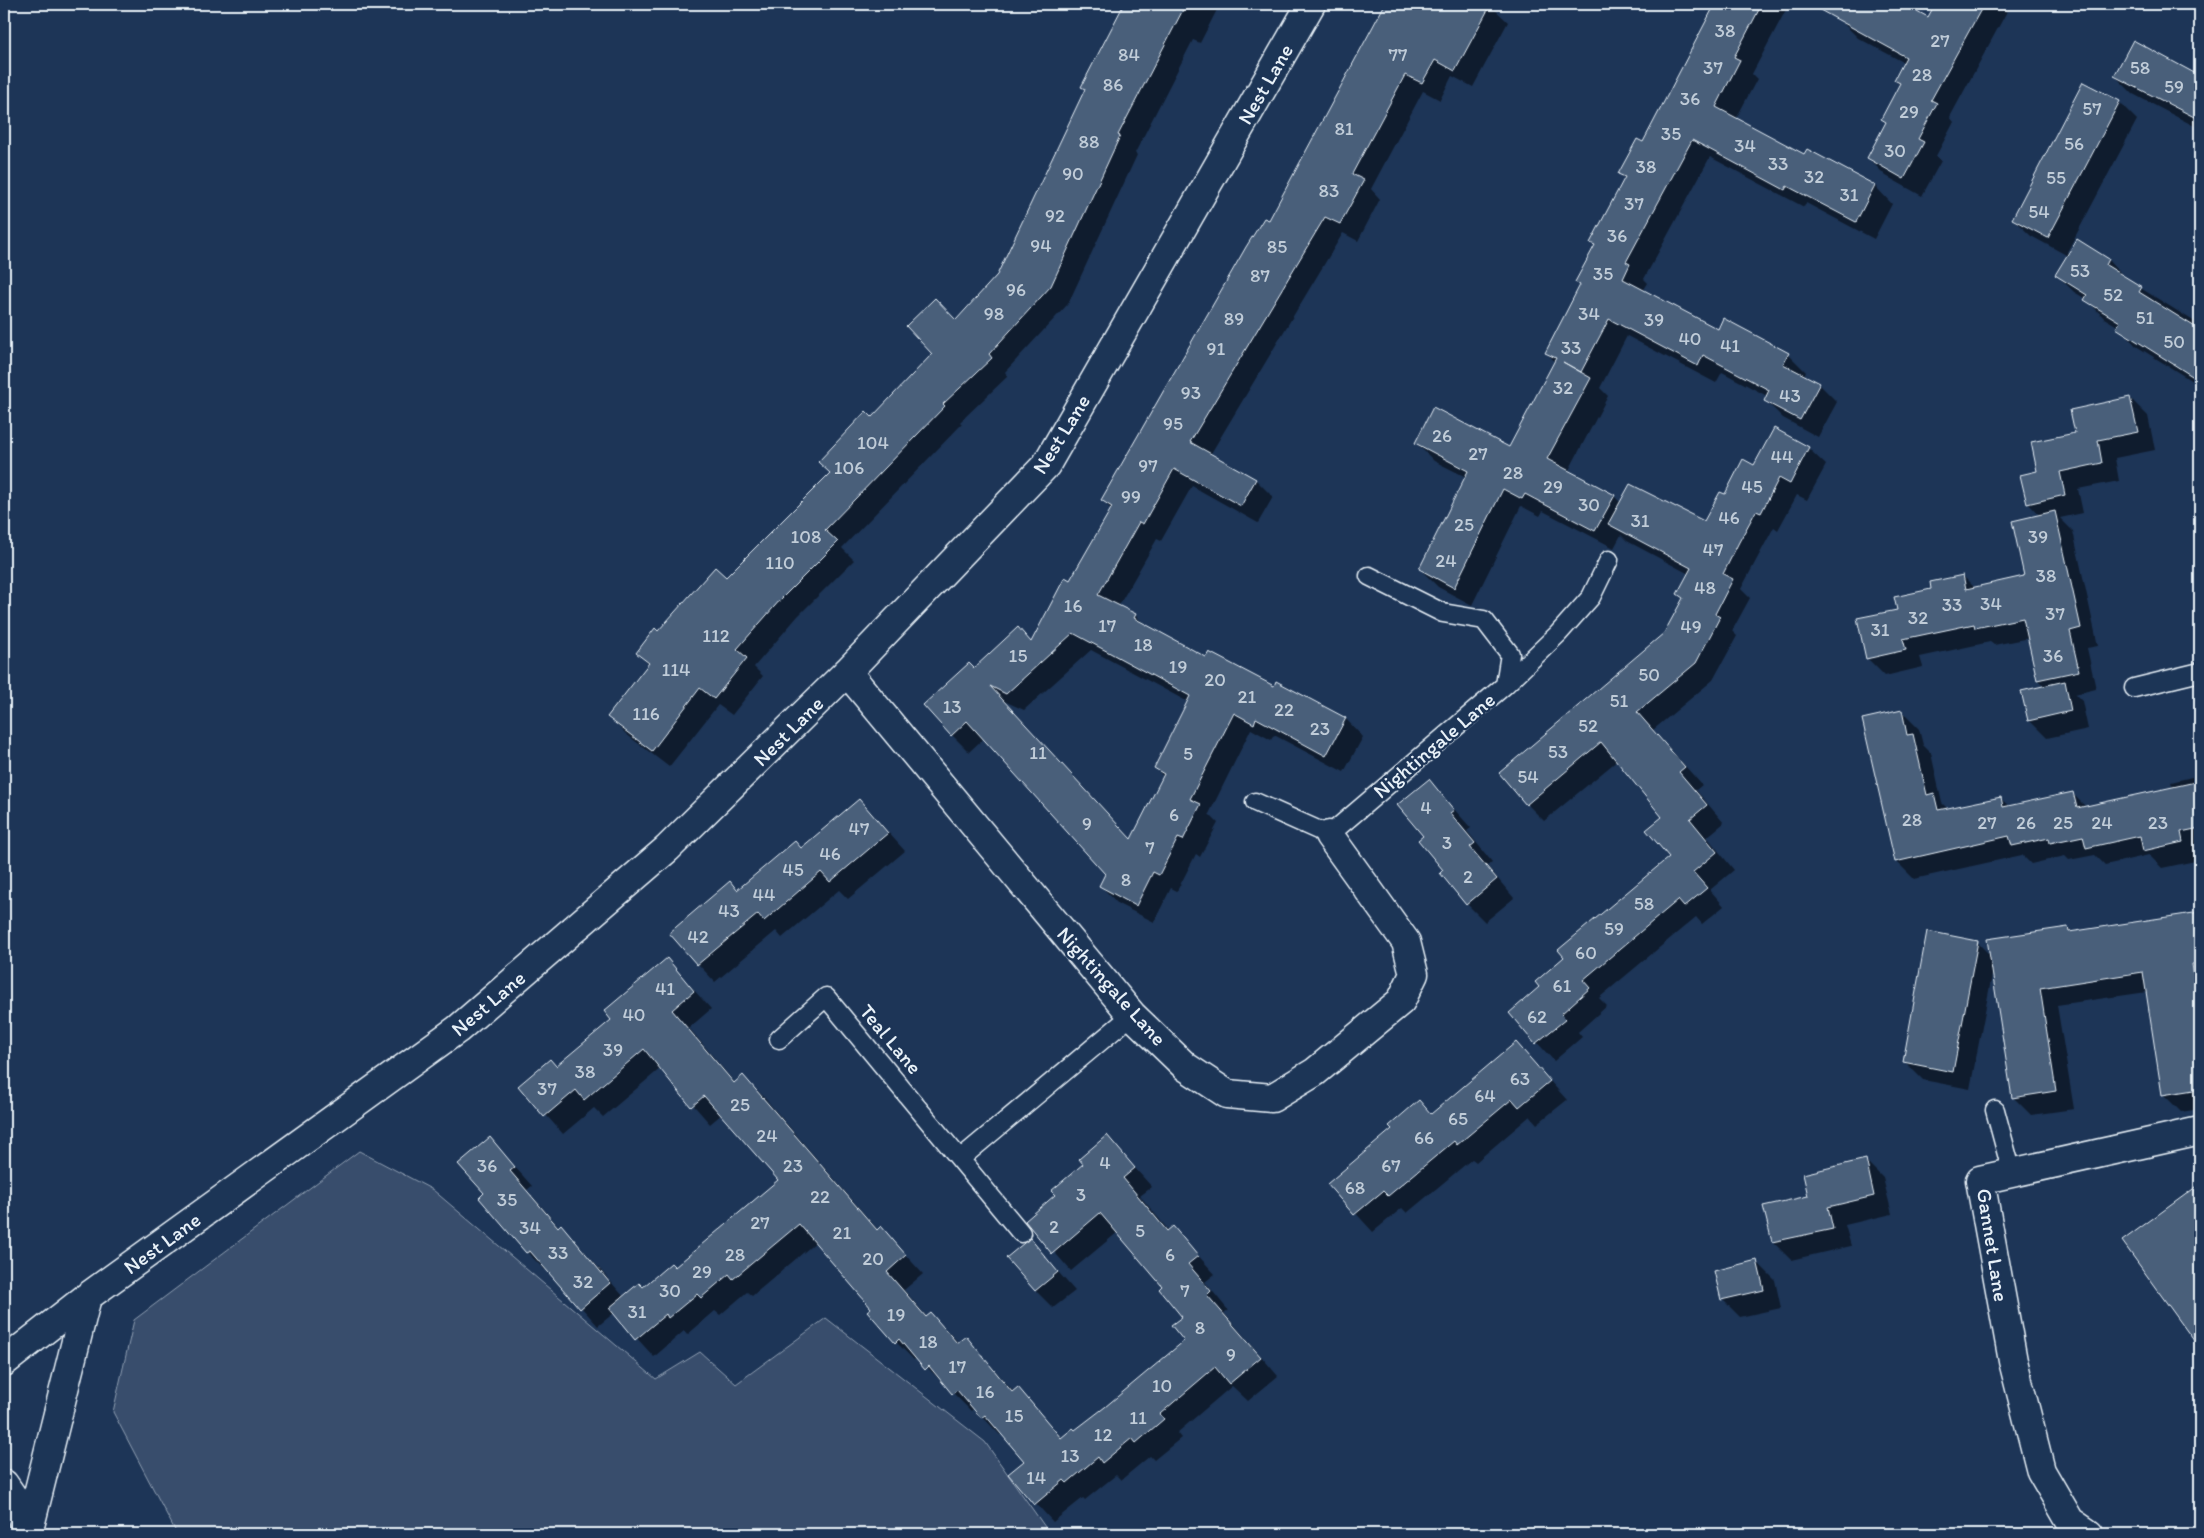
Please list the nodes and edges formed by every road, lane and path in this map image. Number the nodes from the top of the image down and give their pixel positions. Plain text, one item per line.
1 (1311, 4) edge
2 (1609, 560) dead end
3 (1369, 576) dead end
4 (847, 672) junction
5 (2200, 672) edge
6 (1505, 684) junction
7 (2134, 688) dead end
8 (1255, 802) dead end
9 (1329, 834) junction
10 (1132, 1015) junction
11 (779, 1039) dead end
12 (1996, 1110) dead end
13 (2200, 1131) edge
14 (960, 1159) junction
15 (2012, 1173) junction
16 (1020, 1232) dead end
17 (87, 1297) junction
18 (4, 1362) edge
19 (4, 1484) edge
20 (2073, 1530) edge
21 (28, 1534) edge

1 - 4 street, Nest Lane
2 - 6 lane
3 - 6 lane, Nightingale Lane
4 - 10 street, Nightingale Lane
4 - 17 street, Nest Lane
5 - 7 lane
6 - 9 lane, Nightingale Lane
8 - 9 lane
9 - 10 street, Nightingale Lane
10 - 14 lane
11 - 14 lane, Teal Lane
12 - 15 lane
13 - 15 street, Gannet Lane
14 - 16 lane, Teal Lane
15 - 20 street, Gannet Lane
17 - 18 street, Nest Lane
17 - 21 street
19 - 21 street

